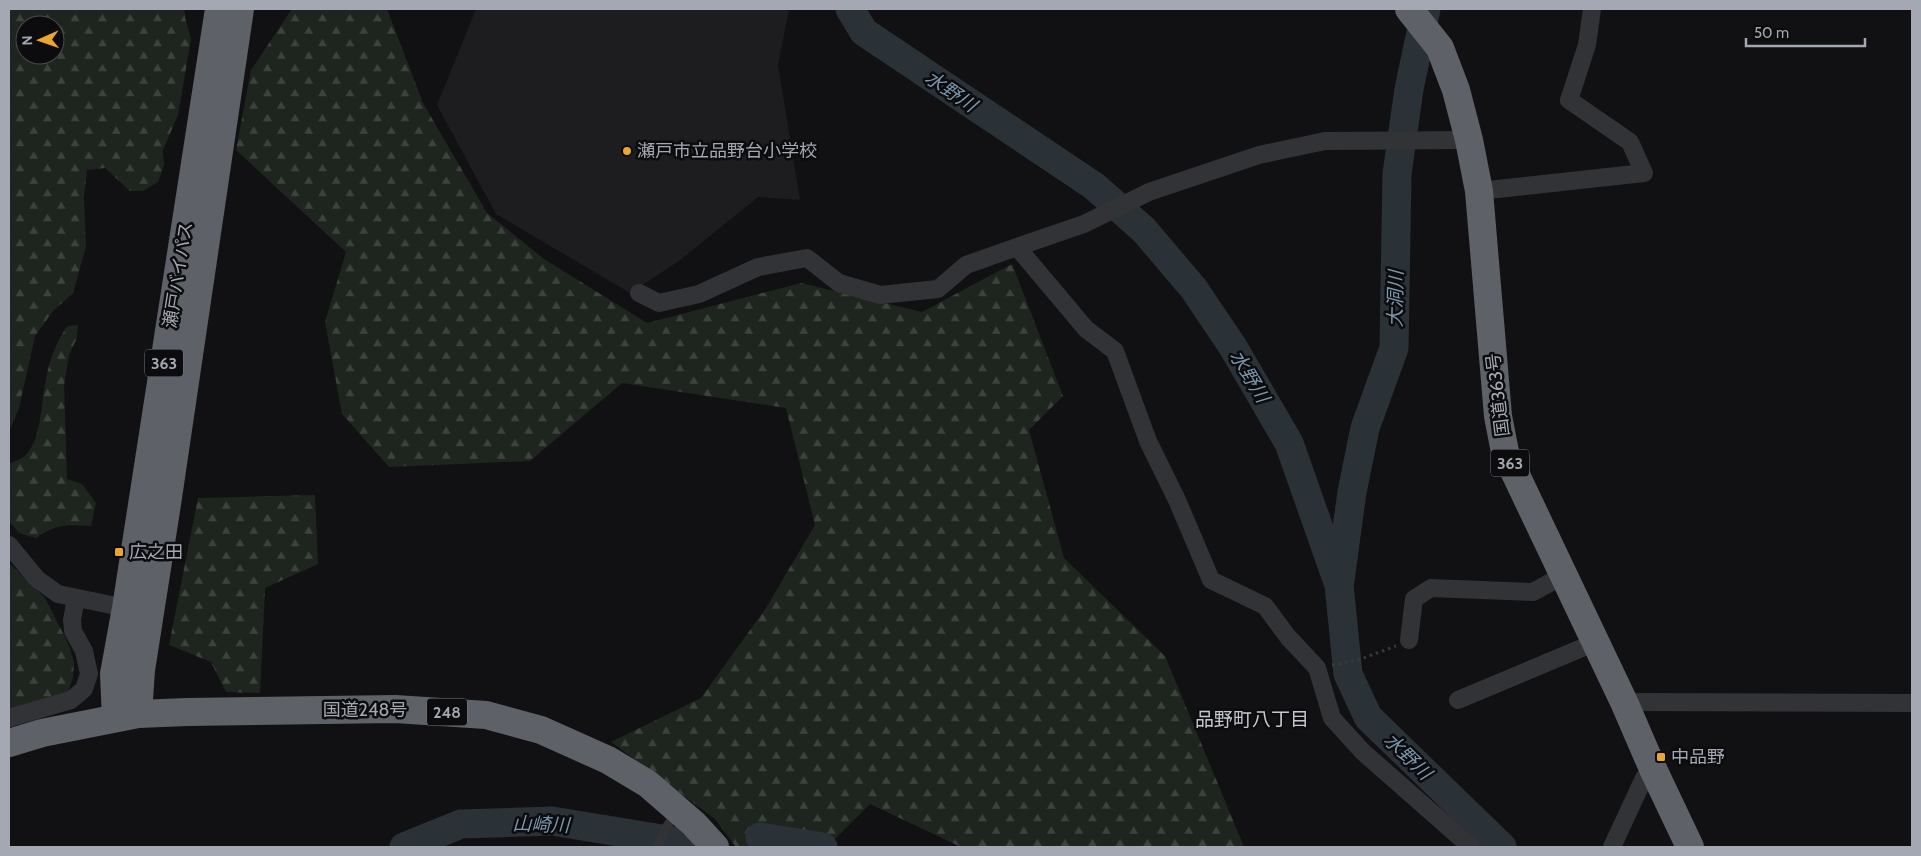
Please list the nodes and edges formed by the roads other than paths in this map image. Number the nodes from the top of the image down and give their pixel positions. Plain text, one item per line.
1 (219, 9) edge
2 (240, 9) edge
3 (1592, 9) edge
4 (1411, 10) edge
5 (1468, 140) junction
6 (1479, 191) junction
7 (1017, 247) junction
8 (639, 293) dead end
9 (9, 545) edge
10 (1564, 575) junction
11 (76, 598) junction
12 (126, 608) junction
13 (1409, 640) road end
14 (1596, 642) junction
15 (1458, 700) dead end
16 (1624, 702) junction
17 (1912, 703) edge
18 (127, 716) junction
19 (9, 718) edge
20 (9, 743) edge
21 (1653, 769) junction
22 (672, 818) junction
23 (657, 847) edge
24 (715, 847) edge
25 (1471, 847) edge
26 (1612, 847) edge
27 (1690, 847) edge

1 - 12 highway, 瀬戸バイパス / 363
2 - 18 highway, 瀬戸バイパス / 363
3 - 6 street
4 - 5 highway, 国道363号 / 363
5 - 6 highway, 国道363号 / 363
5 - 7 street
6 - 10 highway, 国道363号 / 363
7 - 8 street
7 - 25 street
9 - 11 street
10 - 13 street
10 - 14 highway, 国道363号 / 363
11 - 12 street
11 - 19 street
12 - 18 highway, 瀬戸バイパス / 363
14 - 15 street
14 - 16 highway, 国道363号 / 363
16 - 17 street
16 - 21 highway, 国道363号 / 363
18 - 20 highway, 国道248号 / 248
18 - 22 highway, 国道248号 / 248
21 - 26 street
21 - 27 highway, 国道363号 / 363
22 - 23 lane
22 - 24 highway, 国道248号 / 248

